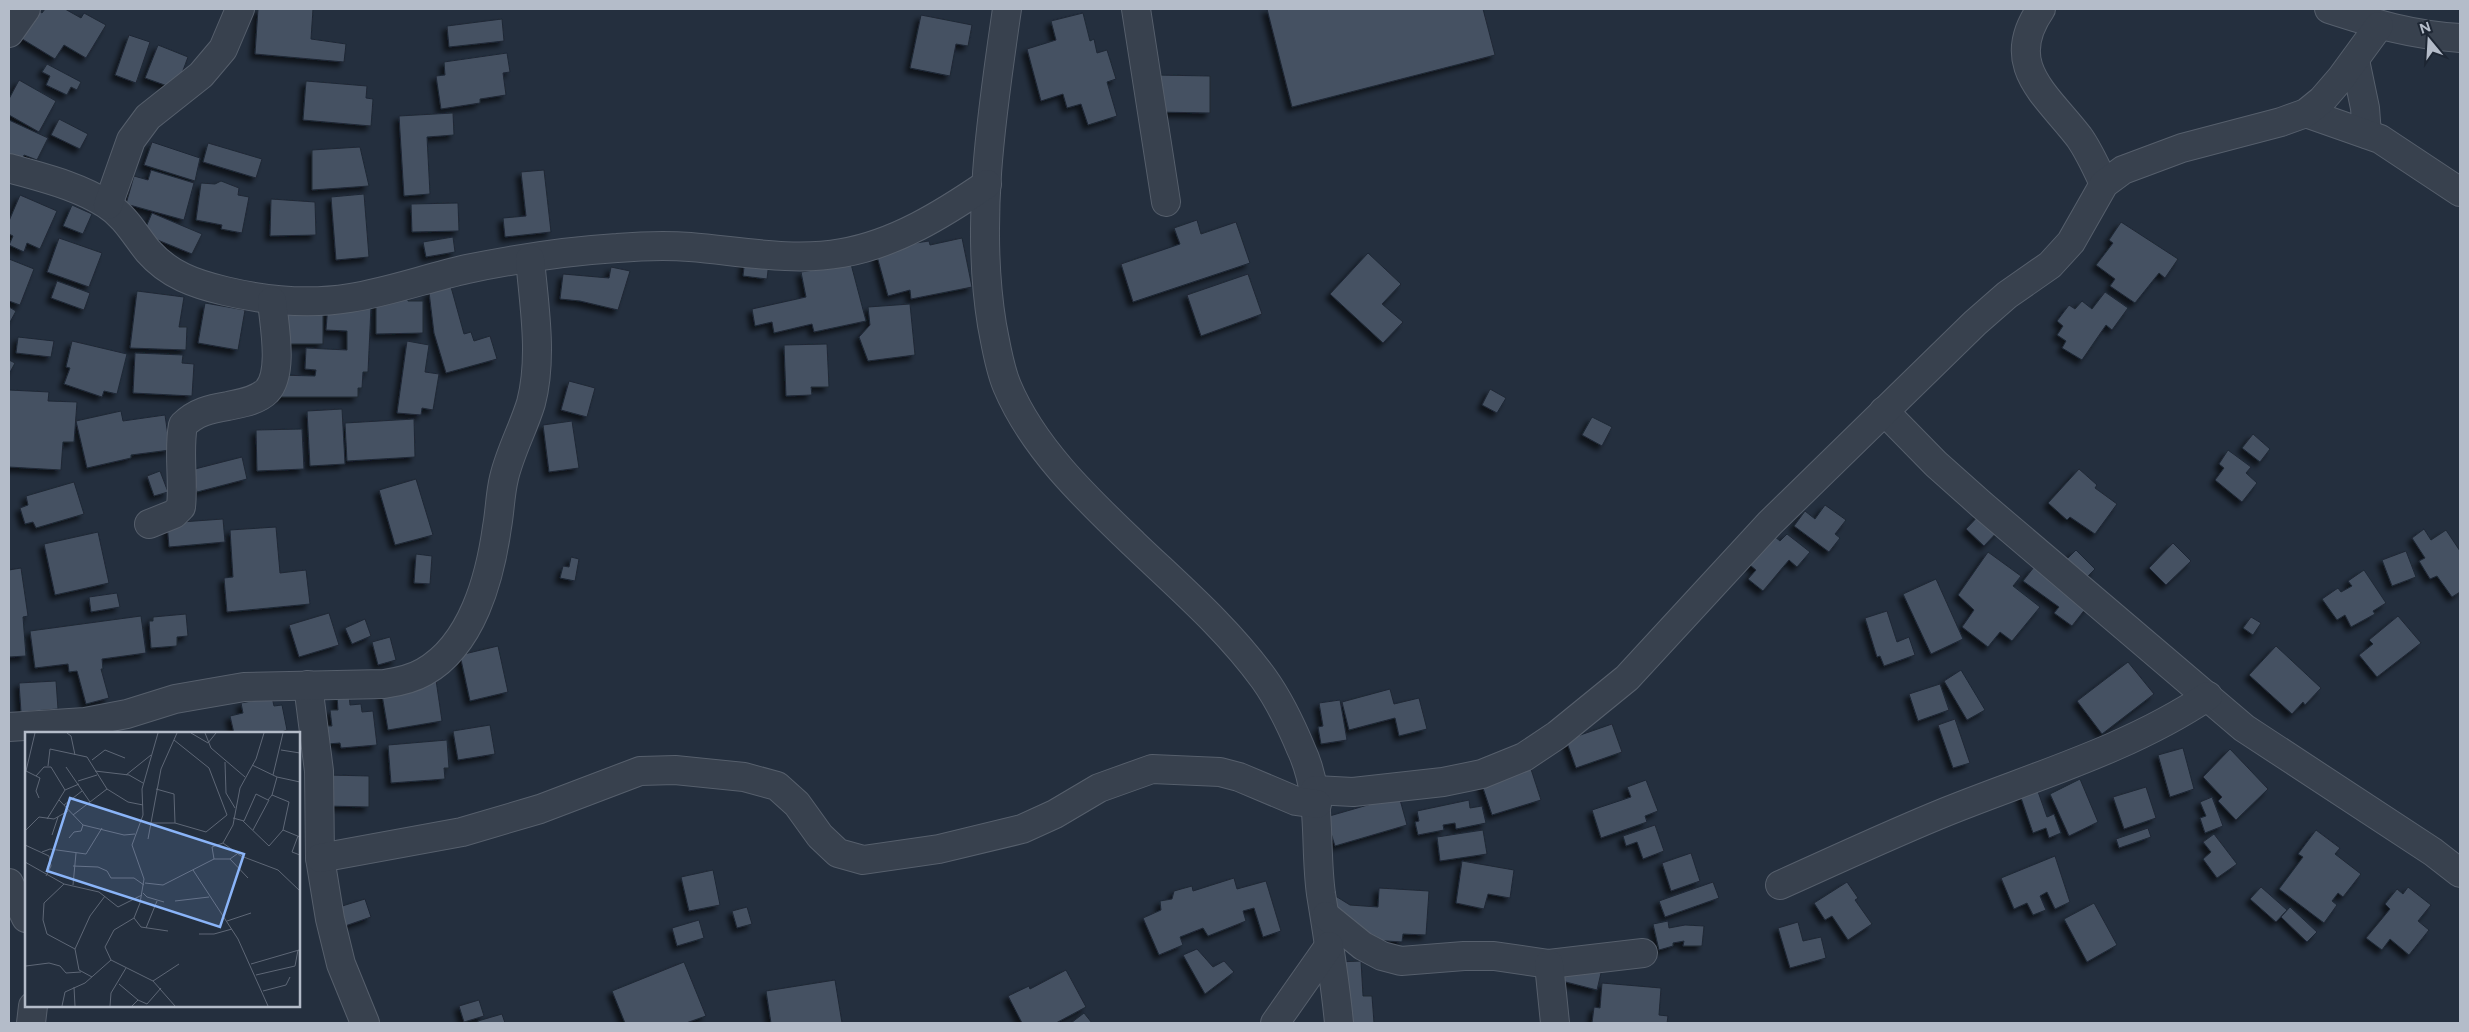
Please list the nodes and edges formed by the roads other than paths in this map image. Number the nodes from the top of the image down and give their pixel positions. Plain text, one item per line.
1 (26, 9) edge
2 (240, 9) edge
3 (1007, 9) edge
4 (1136, 9) edge
5 (2041, 9) edge
6 (2329, 9) edge
7 (2380, 26) junction
8 (9, 33) edge
9 (2460, 38) edge
10 (2355, 60) junction
11 (2306, 113) junction
12 (2367, 134) junction
13 (12, 176) edge
14 (988, 184) junction
15 (2104, 184) junction
16 (2460, 192) edge
17 (1166, 202) dead end
18 (108, 205) junction
19 (530, 259) junction
20 (272, 301) junction
21 (1884, 411) junction
22 (149, 524) dead end
23 (308, 685) junction
24 (2208, 696) junction
25 (9, 727) edge
26 (1316, 797) junction
27 (320, 858) junction
28 (2460, 873) edge
29 (9, 883) edge
30 (1780, 885) dead end
31 (25, 916) edge
32 (1326, 916) junction
33 (1329, 946) junction
34 (1643, 953) dead end
35 (1549, 964) junction
36 (33, 1007) edge
37 (31, 1023) edge
38 (365, 1023) edge
39 (1275, 1023) edge
40 (1339, 1023) edge
41 (1555, 1023) edge

1 - 8 street
2 - 18 street
3 - 14 street
4 - 17 street
5 - 15 street
6 - 7 street
7 - 9 street
7 - 10 street
10 - 11 street
10 - 12 street
11 - 12 street
11 - 15 street
12 - 16 street
13 - 18 street
14 - 19 street
14 - 26 street
15 - 21 street
18 - 20 street
19 - 20 street
19 - 23 street
20 - 22 street
21 - 24 street
21 - 26 street
23 - 25 street
23 - 27 street
24 - 28 street
24 - 30 street
26 - 27 street
26 - 32 street
27 - 38 street
29 - 31 street
32 - 33 street
32 - 35 street
33 - 39 street
33 - 40 street
34 - 35 street
35 - 41 street
36 - 37 street

